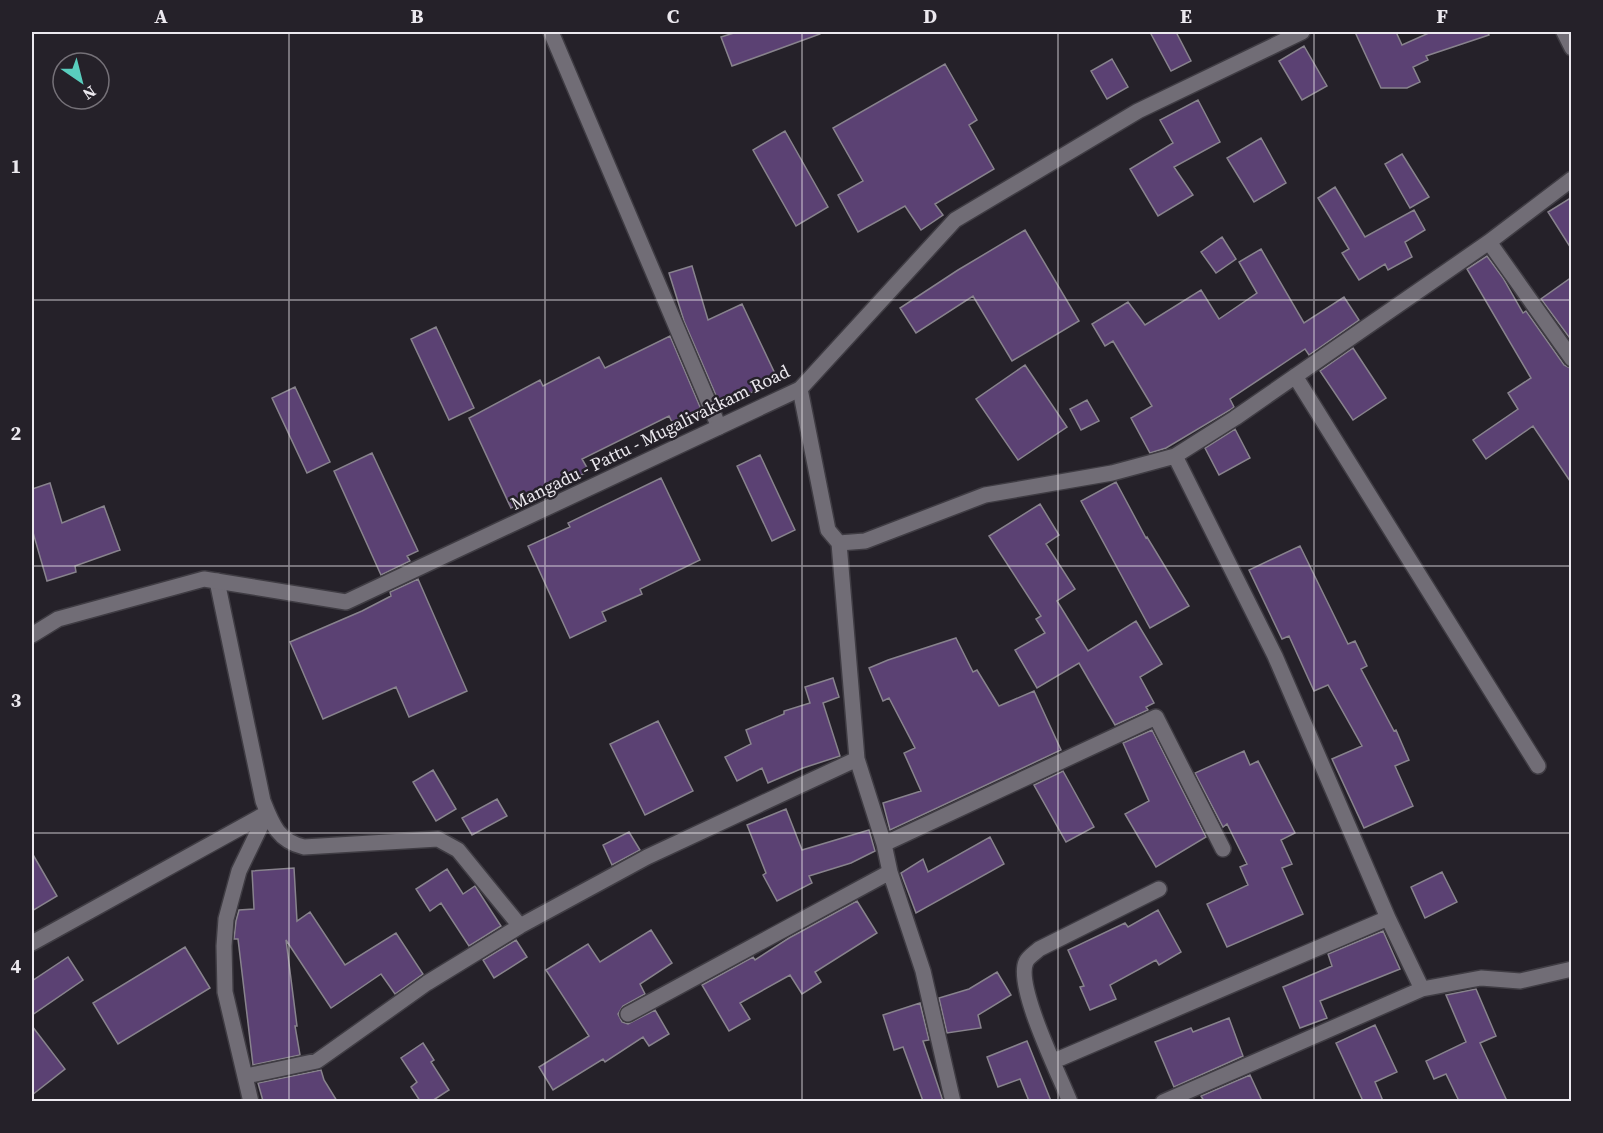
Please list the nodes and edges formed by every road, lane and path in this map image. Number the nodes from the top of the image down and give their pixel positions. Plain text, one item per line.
1 (551, 32) edge
2 (1302, 32) edge
3 (1564, 32) edge
4 (1572, 48) edge
5 (1572, 179) edge
6 (1489, 242) junction
7 (1572, 359) edge
8 (1295, 376) junction
9 (800, 389) junction
10 (719, 427) junction
11 (1175, 456) junction
12 (839, 543) junction
13 (217, 581) junction
14 (32, 634) edge
15 (857, 759) junction
16 (1538, 766) dead end
17 (267, 813) junction
18 (884, 844) junction
19 (1223, 849) dead end
20 (890, 872) junction
21 (1159, 889) dead end
22 (1388, 918) junction
23 (520, 926) junction
24 (32, 943) edge
25 (1572, 969) edge
26 (1422, 989) junction
27 (628, 1014) dead end
28 (1054, 1061) junction
29 (246, 1076) junction
30 (251, 1101) edge
31 (953, 1101) edge
32 (1070, 1101) edge
33 (1163, 1101) edge

1 - 10 street
2 - 9 street, Mangadu - Pattu - Mugalivakkam Road
3 - 4 street
5 - 6 street
6 - 7 street
6 - 8 street
8 - 11 street
8 - 16 street
9 - 10 street, Mangadu - Pattu - Mugalivakkam Road
9 - 12 street
10 - 13 street, Mangadu - Pattu - Mugalivakkam Road
11 - 12 street
11 - 22 street
12 - 15 street
13 - 14 street, Mangadu - Pattu - Mugalivakkam Road
13 - 17 street
15 - 18 street
15 - 23 street
17 - 23 street
17 - 24 street
17 - 29 street
18 - 19 street
18 - 20 street
20 - 27 street
20 - 31 street
21 - 28 street
22 - 26 street
22 - 28 street
23 - 29 street
25 - 26 street
26 - 33 street
28 - 32 street
29 - 30 street

